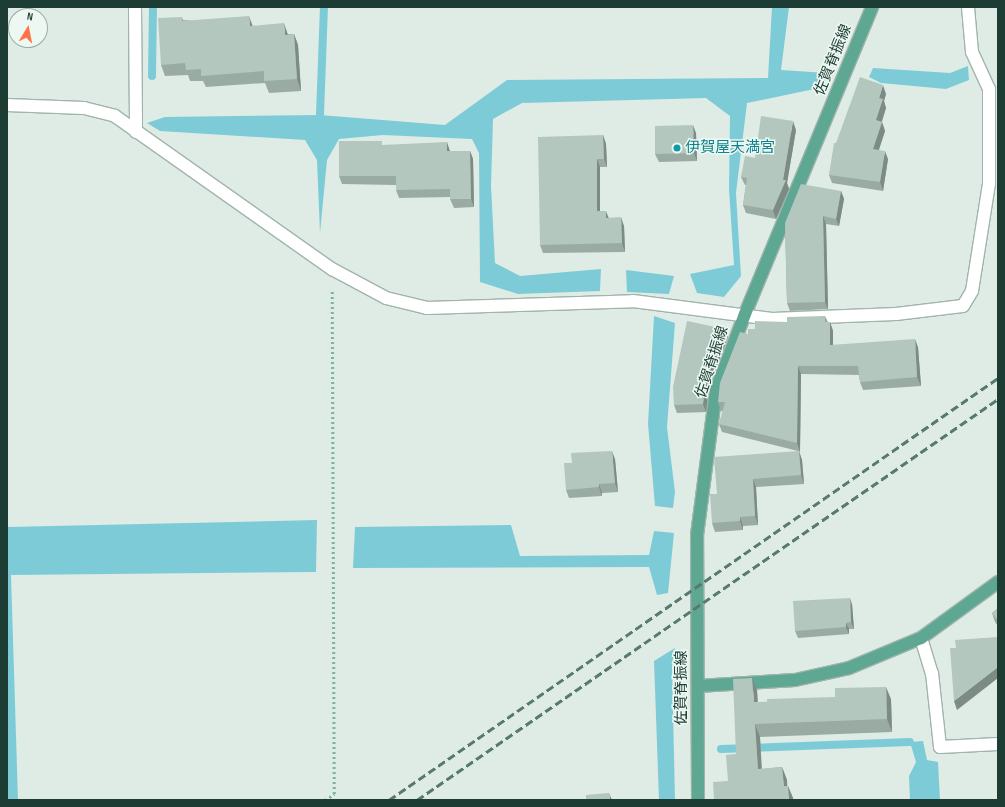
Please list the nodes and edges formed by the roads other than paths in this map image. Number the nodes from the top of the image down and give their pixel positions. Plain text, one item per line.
1 (135, 7) edge
2 (872, 7) edge
3 (968, 7) edge
4 (7, 105) edge
5 (136, 132) junction
6 (745, 314) junction
7 (998, 582) edge
8 (920, 638) junction
9 (698, 686) junction
10 (998, 744) edge
11 (698, 800) edge

1 - 5 street
2 - 6 main road, 佐賀脊振線
3 - 6 street
4 - 5 street
5 - 6 street
6 - 9 main road, 佐賀脊振線
7 - 8 main road
8 - 9 main road
8 - 10 street
9 - 11 main road, 佐賀脊振線

